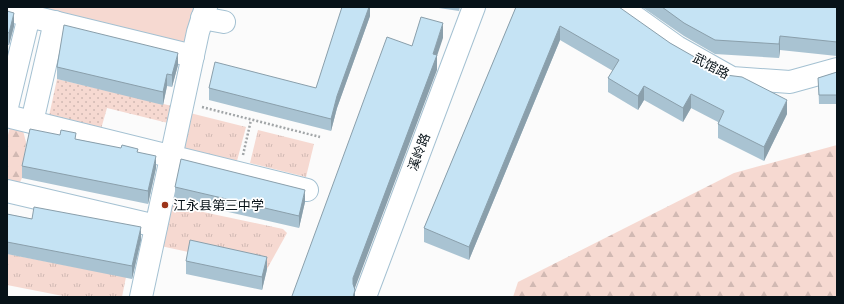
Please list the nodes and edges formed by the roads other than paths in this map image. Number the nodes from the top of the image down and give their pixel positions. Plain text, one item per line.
1 (474, 7) edge
2 (621, 7) edge
3 (7, 10) edge
4 (204, 12) edge
5 (29, 16) junction
6 (55, 22) junction
7 (224, 22) dead end
8 (193, 56) junction
9 (837, 69) edge
10 (7, 107) edge
11 (7, 116) edge
12 (32, 122) junction
13 (171, 156) junction
14 (307, 190) dead end
15 (7, 191) edge
16 (156, 226) junction
17 (141, 297) edge
18 (365, 297) edge

1 - 18 street, 溪岭路
2 - 9 street, 武馆路
3 - 5 street
4 - 7 street
4 - 8 street
5 - 6 street
5 - 10 street
6 - 8 street
6 - 12 street
8 - 13 street
11 - 12 street
12 - 13 street
13 - 14 street
13 - 16 street
15 - 16 street
16 - 17 street

